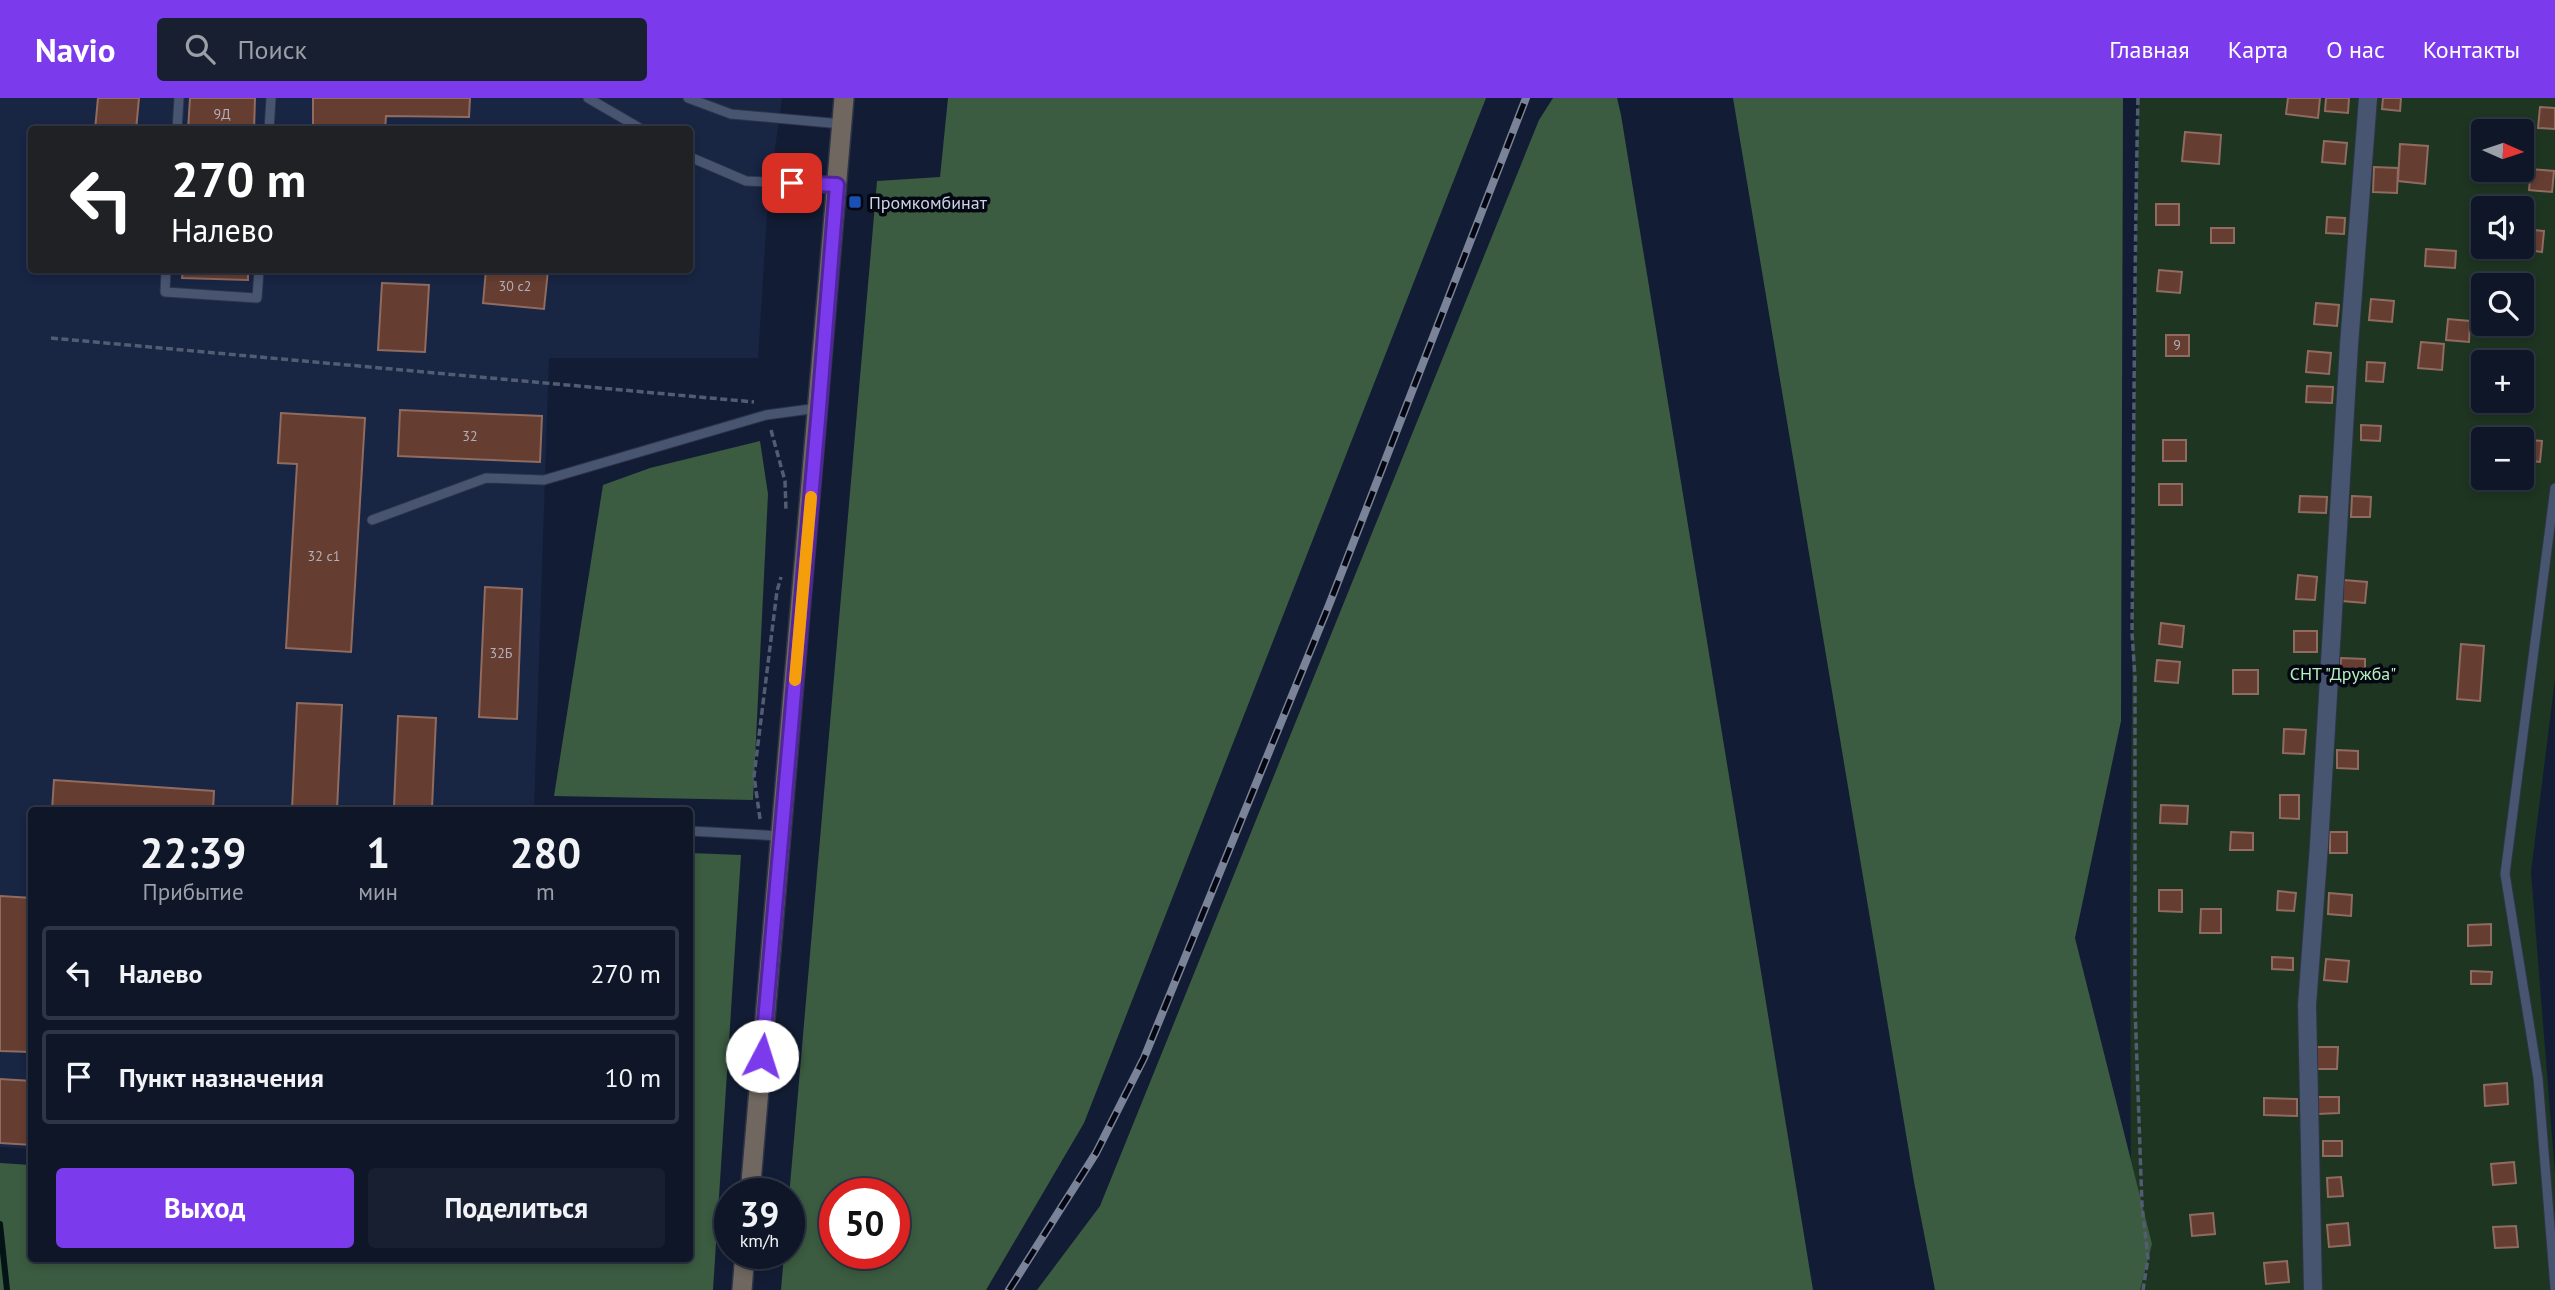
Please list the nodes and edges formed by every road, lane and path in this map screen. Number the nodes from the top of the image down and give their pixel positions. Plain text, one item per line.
1 (179, 98) edge
2 (271, 98) edge
3 (588, 98) edge
4 (688, 98) edge
5 (844, 98) edge
6 (2138, 98) edge
7 (2368, 98) edge
8 (842, 124) junction
9 (177, 126) edge
10 (269, 126) edge
11 (636, 126) edge
12 (693, 158) edge
13 (837, 185) junction
14 (166, 273) edge
15 (259, 273) edge
16 (51, 338) dead end
17 (764, 403) dead end
18 (819, 408) junction
19 (766, 415) junction
20 (2555, 488) edge
21 (787, 518) dead end
22 (372, 520) dead end
23 (784, 566) dead end
24 (693, 831) edge
25 (772, 835) junction
26 (751, 1178) edge
27 (744, 1269) edge
28 (2555, 1288) edge
29 (742, 1290) edge
30 (2143, 1290) edge
31 (2313, 1290) edge

1 - 9 lane
2 - 10 lane
3 - 11 lane
4 - 8 lane
5 - 8 main road
6 - 30 path
7 - 31 street
8 - 13 main road
12 - 13 lane
13 - 18 main road
14 - 15 lane
16 - 17 path
18 - 19 lane
18 - 25 main road
19 - 21 path
19 - 22 lane
20 - 28 lane
23 - 25 path
24 - 25 lane
25 - 26 main road
27 - 29 main road

